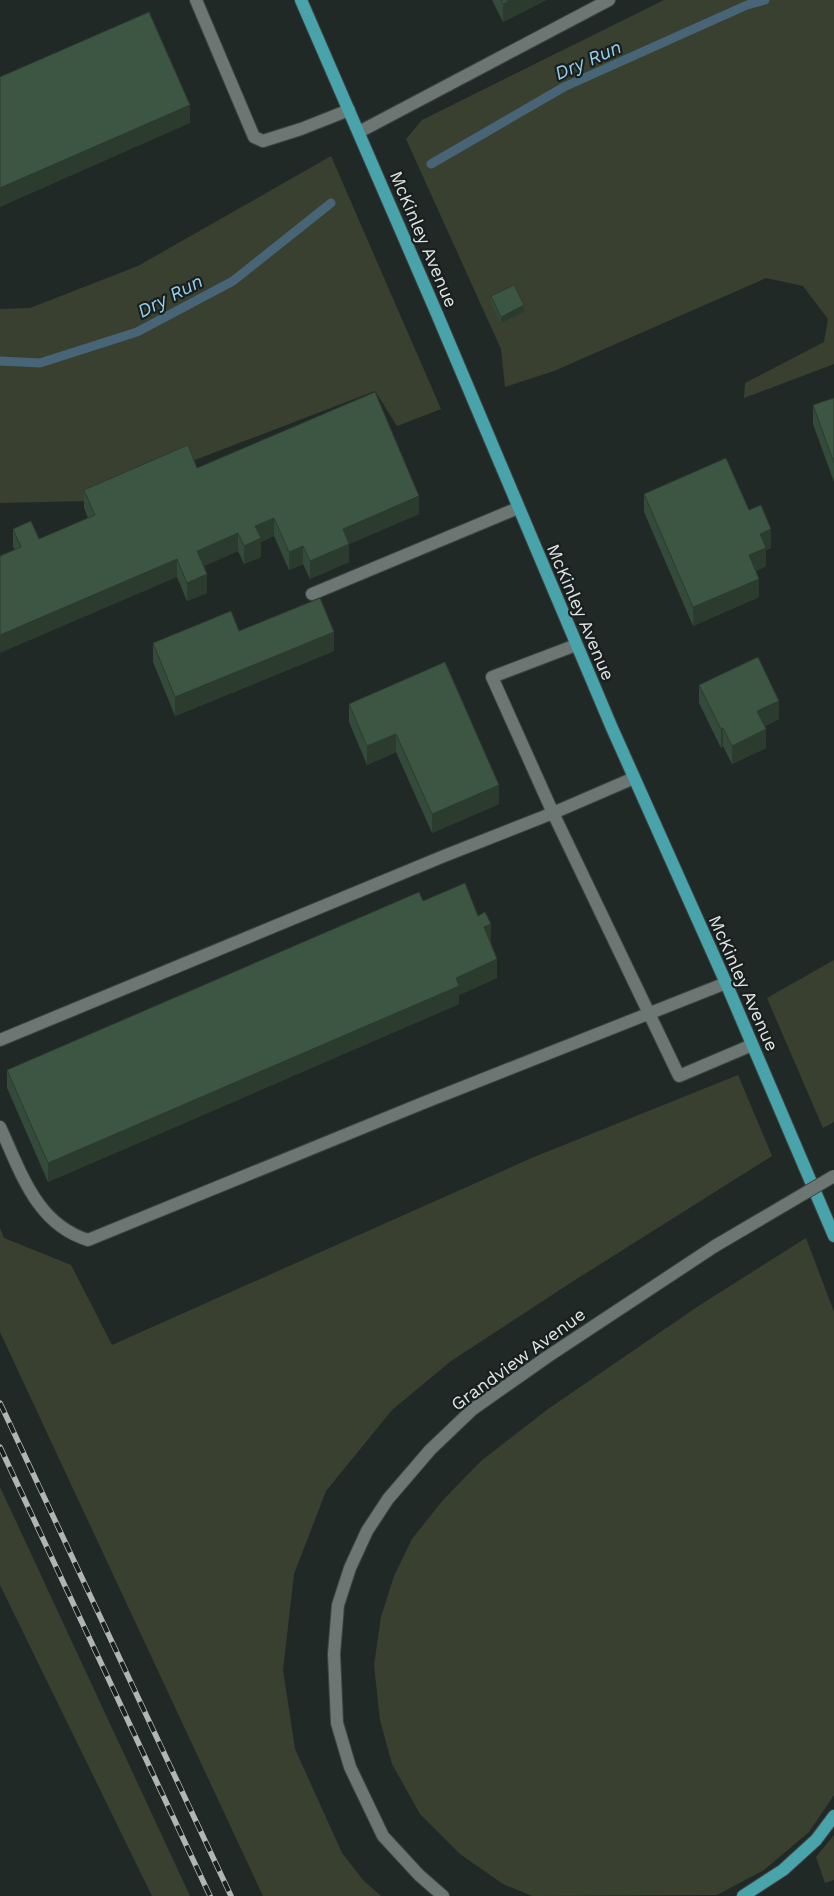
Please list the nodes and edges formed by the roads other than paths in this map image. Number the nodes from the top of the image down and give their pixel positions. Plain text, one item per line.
1 (196, 0) edge
2 (301, 0) edge
3 (609, 0) edge
4 (349, 110) junction
5 (359, 132) junction
6 (518, 508) junction
7 (312, 594) dead end
8 (576, 644) junction
9 (634, 778) junction
10 (553, 814) junction
11 (726, 982) junction
12 (650, 1013) junction
13 (0, 1040) edge
14 (752, 1045) junction
15 (0, 1127) edge
16 (834, 1176) edge
17 (834, 1236) edge
18 (834, 1816) edge
19 (443, 1896) edge
20 (743, 1896) edge

1 - 4 main road
2 - 4 main road, McKinley Avenue
3 - 5 main road
4 - 5 main road, McKinley Avenue
5 - 6 main road, McKinley Avenue
6 - 7 main road
6 - 8 main road, McKinley Avenue
8 - 9 main road, McKinley Avenue
8 - 10 main road
9 - 10 main road
9 - 11 main road, McKinley Avenue
10 - 12 main road
10 - 13 main road
11 - 12 main road
11 - 14 main road, McKinley Avenue
12 - 14 main road
12 - 15 main road
14 - 17 main road, McKinley Avenue
16 - 19 main road, Grandview Avenue, bridge
18 - 20 main road

